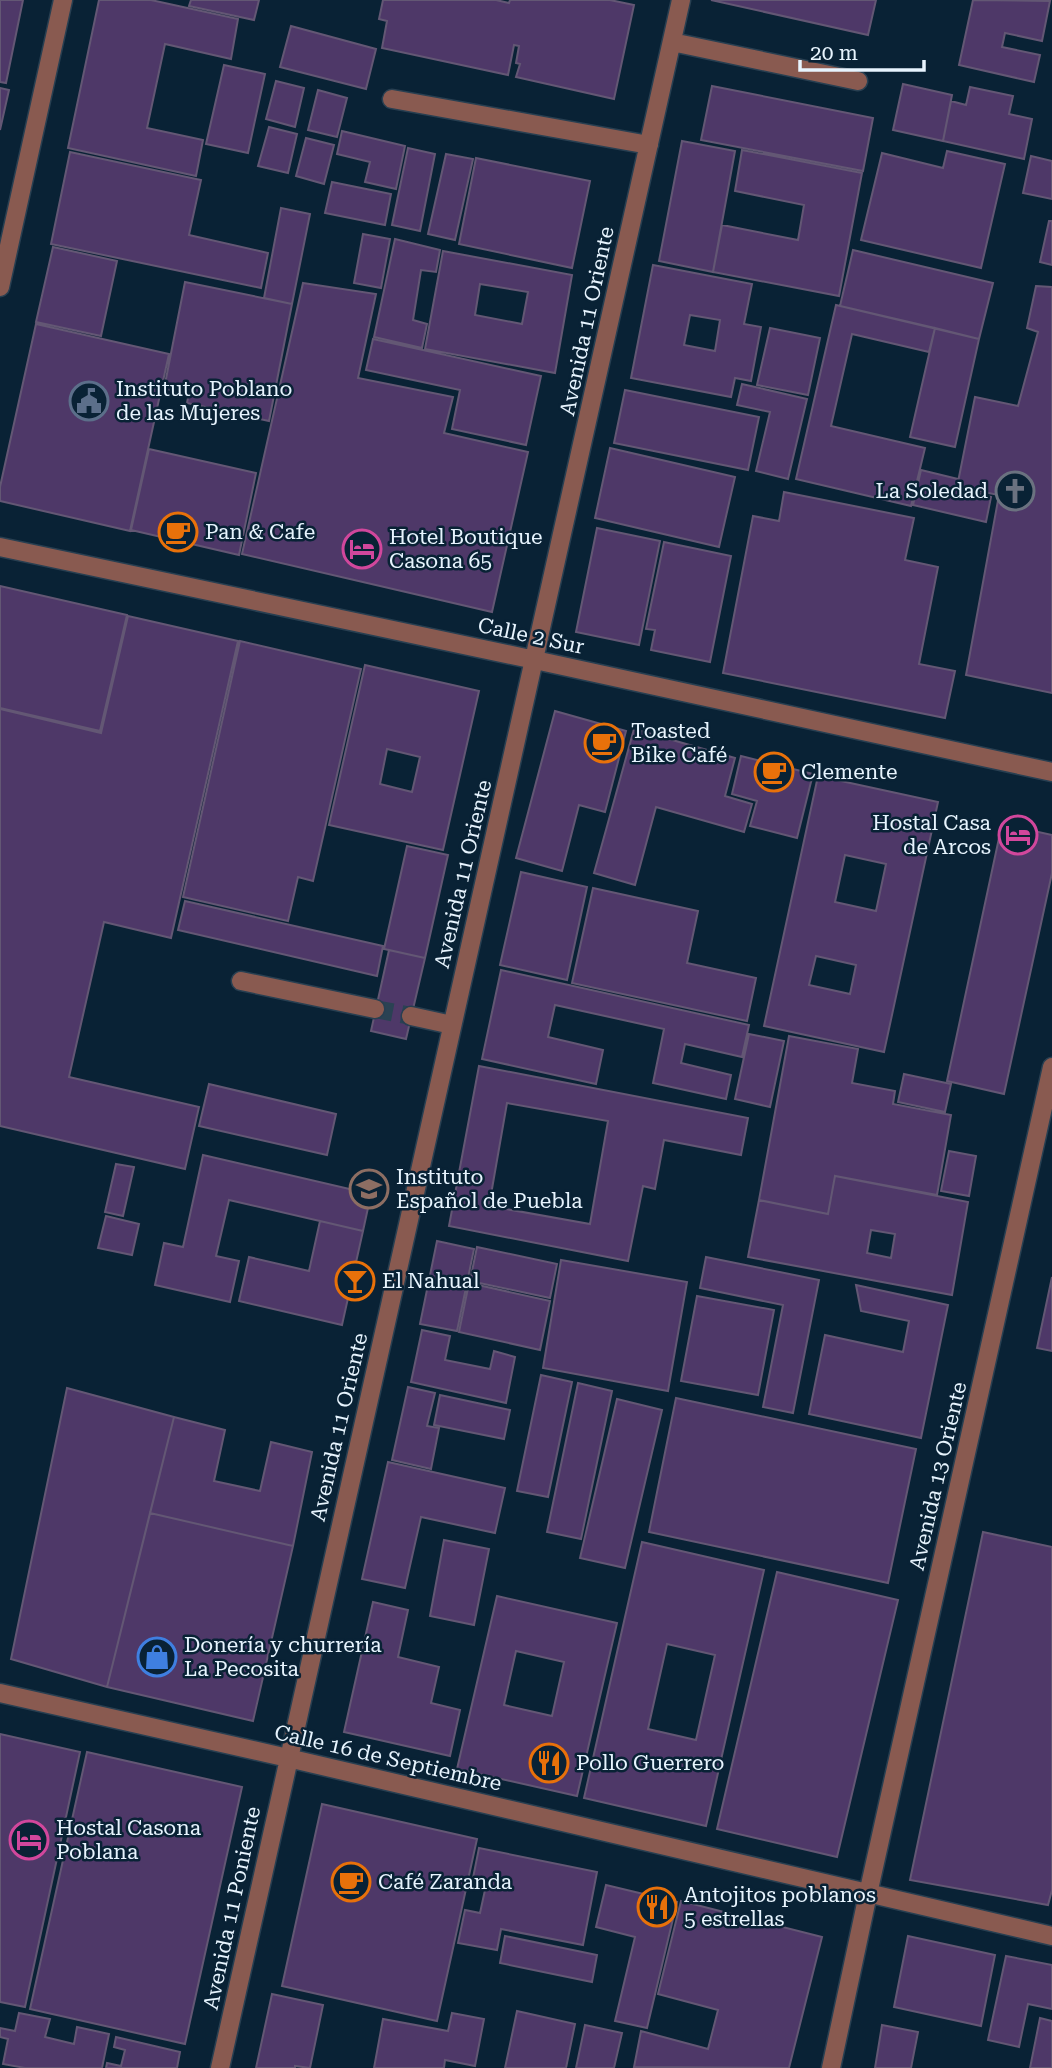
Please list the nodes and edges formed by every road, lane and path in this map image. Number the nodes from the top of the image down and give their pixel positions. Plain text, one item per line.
1 (62, 0) edge
2 (681, 0) edge
3 (672, 42) junction
4 (858, 81) dead end
5 (392, 99) dead end
6 (649, 145) junction
7 (0, 287) edge
8 (0, 547) edge
9 (535, 660) junction
10 (1052, 772) edge
11 (241, 981) dead end
12 (375, 1009) tunnel mouth
13 (411, 1016) tunnel mouth
14 (452, 1025) junction
15 (1052, 1067) edge
16 (0, 1693) edge
17 (288, 1758) junction
18 (868, 1894) junction
19 (1052, 1936) edge
20 (220, 2068) edge
21 (831, 2068) edge

1 - 7 street
2 - 3 street, Avenida 11 Oriente
3 - 4 street
3 - 6 street, Avenida 11 Oriente
5 - 6 street
6 - 9 street, Avenida 11 Oriente
8 - 9 street, Calle 2 Sur
9 - 10 street, Calle 2 Sur
9 - 14 street, Avenida 11 Oriente
11 - 12 street
13 - 14 street
14 - 17 street, Avenida 11 Oriente
15 - 18 street, Avenida 13 Oriente
16 - 17 street, Calle 16 de Septiembre
17 - 18 street, Calle 16 de Septiembre
17 - 20 street, Avenida 11 Poniente
18 - 19 street, Calle 16 de Septiembre
18 - 21 street, Avenida 13 Oriente

